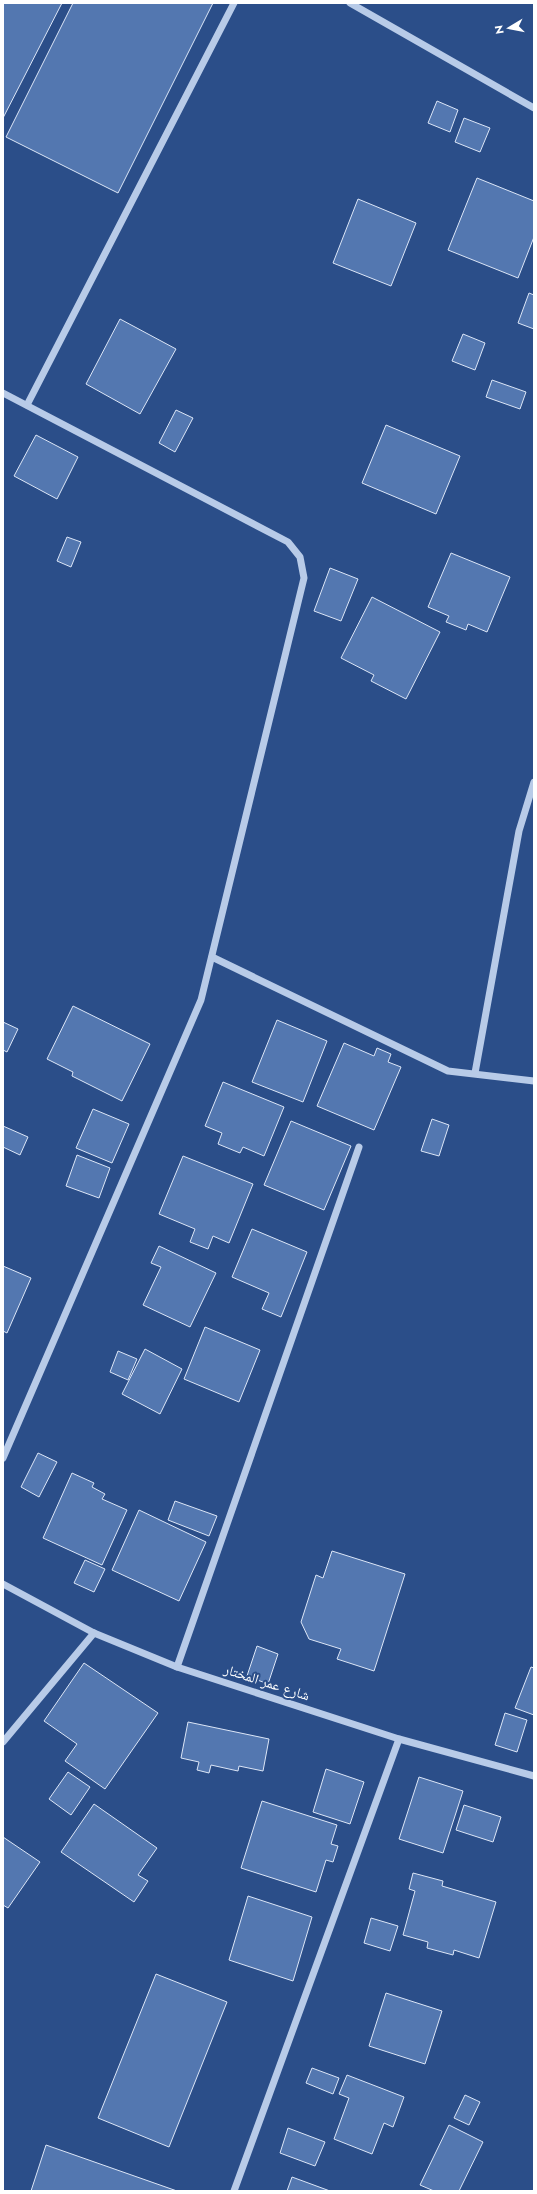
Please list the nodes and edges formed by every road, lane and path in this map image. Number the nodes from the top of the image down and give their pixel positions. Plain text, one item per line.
1 (234, 3) edge
2 (350, 3) edge
3 (534, 108) edge
4 (3, 393) edge
5 (27, 405) junction
6 (534, 782) edge
7 (212, 957) junction
8 (475, 1073) junction
9 (534, 1081) edge
10 (359, 1147) dead end
11 (3, 1458) edge
12 (3, 1584) edge
13 (94, 1633) junction
14 (177, 1667) junction
15 (399, 1739) junction
16 (3, 1742) edge
17 (534, 1776) edge
18 (234, 2191) edge

1 - 5 street
2 - 3 street
4 - 5 street
5 - 7 street
6 - 8 street
7 - 8 street
7 - 11 street
8 - 9 street
10 - 14 street
12 - 13 street, شارع عمر المختار
13 - 14 street, شارع عمر المختار
13 - 16 street
14 - 15 street, شارع عمر المختار
15 - 17 street, شارع عمر المختار
15 - 18 street

